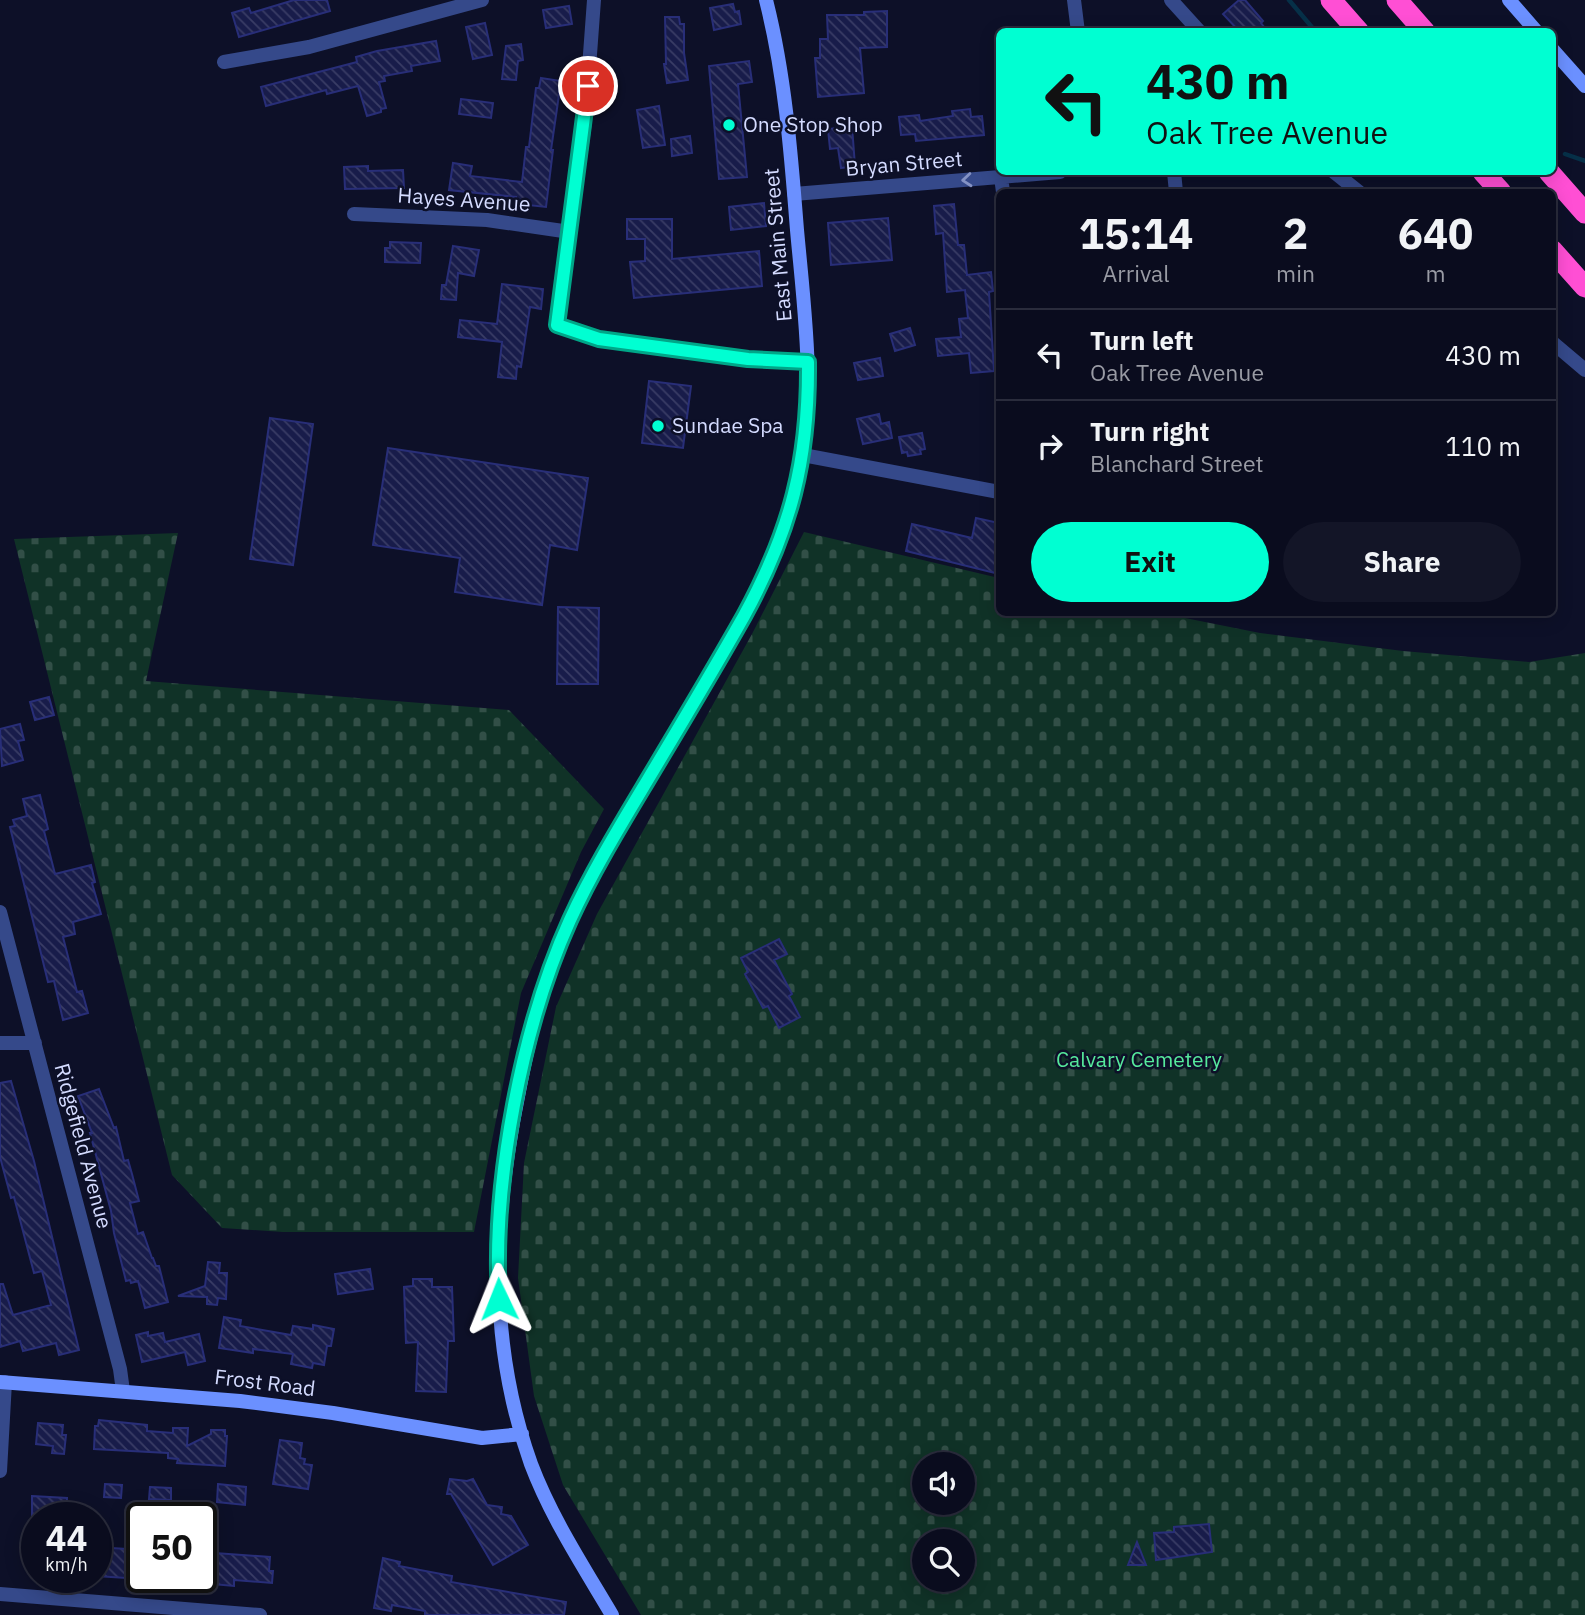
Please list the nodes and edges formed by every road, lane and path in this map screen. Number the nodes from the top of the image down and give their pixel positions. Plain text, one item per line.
1 (482, 0) edge
2 (594, 0) edge
3 (766, 0) edge
4 (1074, 0) edge
5 (1171, 0) edge
6 (1331, 0) edge
7 (1397, 0) edge
8 (1509, 0) edge
9 (1078, 28) edge
10 (1196, 28) edge
11 (1356, 28) edge
12 (1422, 28) edge
13 (1534, 28) edge
14 (1556, 53) edge
15 (224, 62) dead end
16 (1585, 86) edge
17 (1047, 175) edge
18 (1338, 175) edge
19 (1486, 175) edge
20 (1552, 175) edge
21 (1002, 185) edge
22 (1355, 189) edge
23 (1499, 189) edge
24 (794, 194) junction
25 (1585, 213) edge
26 (354, 214) dead end
27 (570, 232) junction
28 (1556, 254) edge
29 (1585, 287) edge
30 (1556, 345) edge
31 (808, 362) junction
32 (1585, 370) edge
33 (803, 455) junction
34 (996, 491) edge
35 (0, 912) edge
36 (0, 1043) edge
37 (35, 1043) junction
38 (3, 1382) edge
39 (123, 1391) junction
40 (522, 1434) junction
41 (0, 1471) edge
42 (0, 1594) edge
43 (260, 1615) edge
44 (612, 1615) edge

1 - 15 street
2 - 27 street
3 - 24 main road, East Main Street
4 - 9 street
5 - 10 street
6 - 11 highway
7 - 12 highway
8 - 13 main road
14 - 16 main road
17 - 21 street, Bryan Street
18 - 22 street
19 - 23 highway
20 - 25 highway
21 -> 24 street, Bryan Street
24 - 31 main road, East Main Street
26 - 27 street, Hayes Avenue
27 - 31 street
28 - 29 highway
30 - 32 street
31 - 33 main road, East Main Street
33 - 34 street
33 - 40 main road, East Main Street
35 - 37 street, Ridgefield Avenue
36 - 37 street
37 - 39 street, Ridgefield Avenue
38 - 39 main road, Frost Road
38 - 41 street
39 - 40 main road, Frost Road
40 - 44 main road, East Main Street
42 - 43 street

